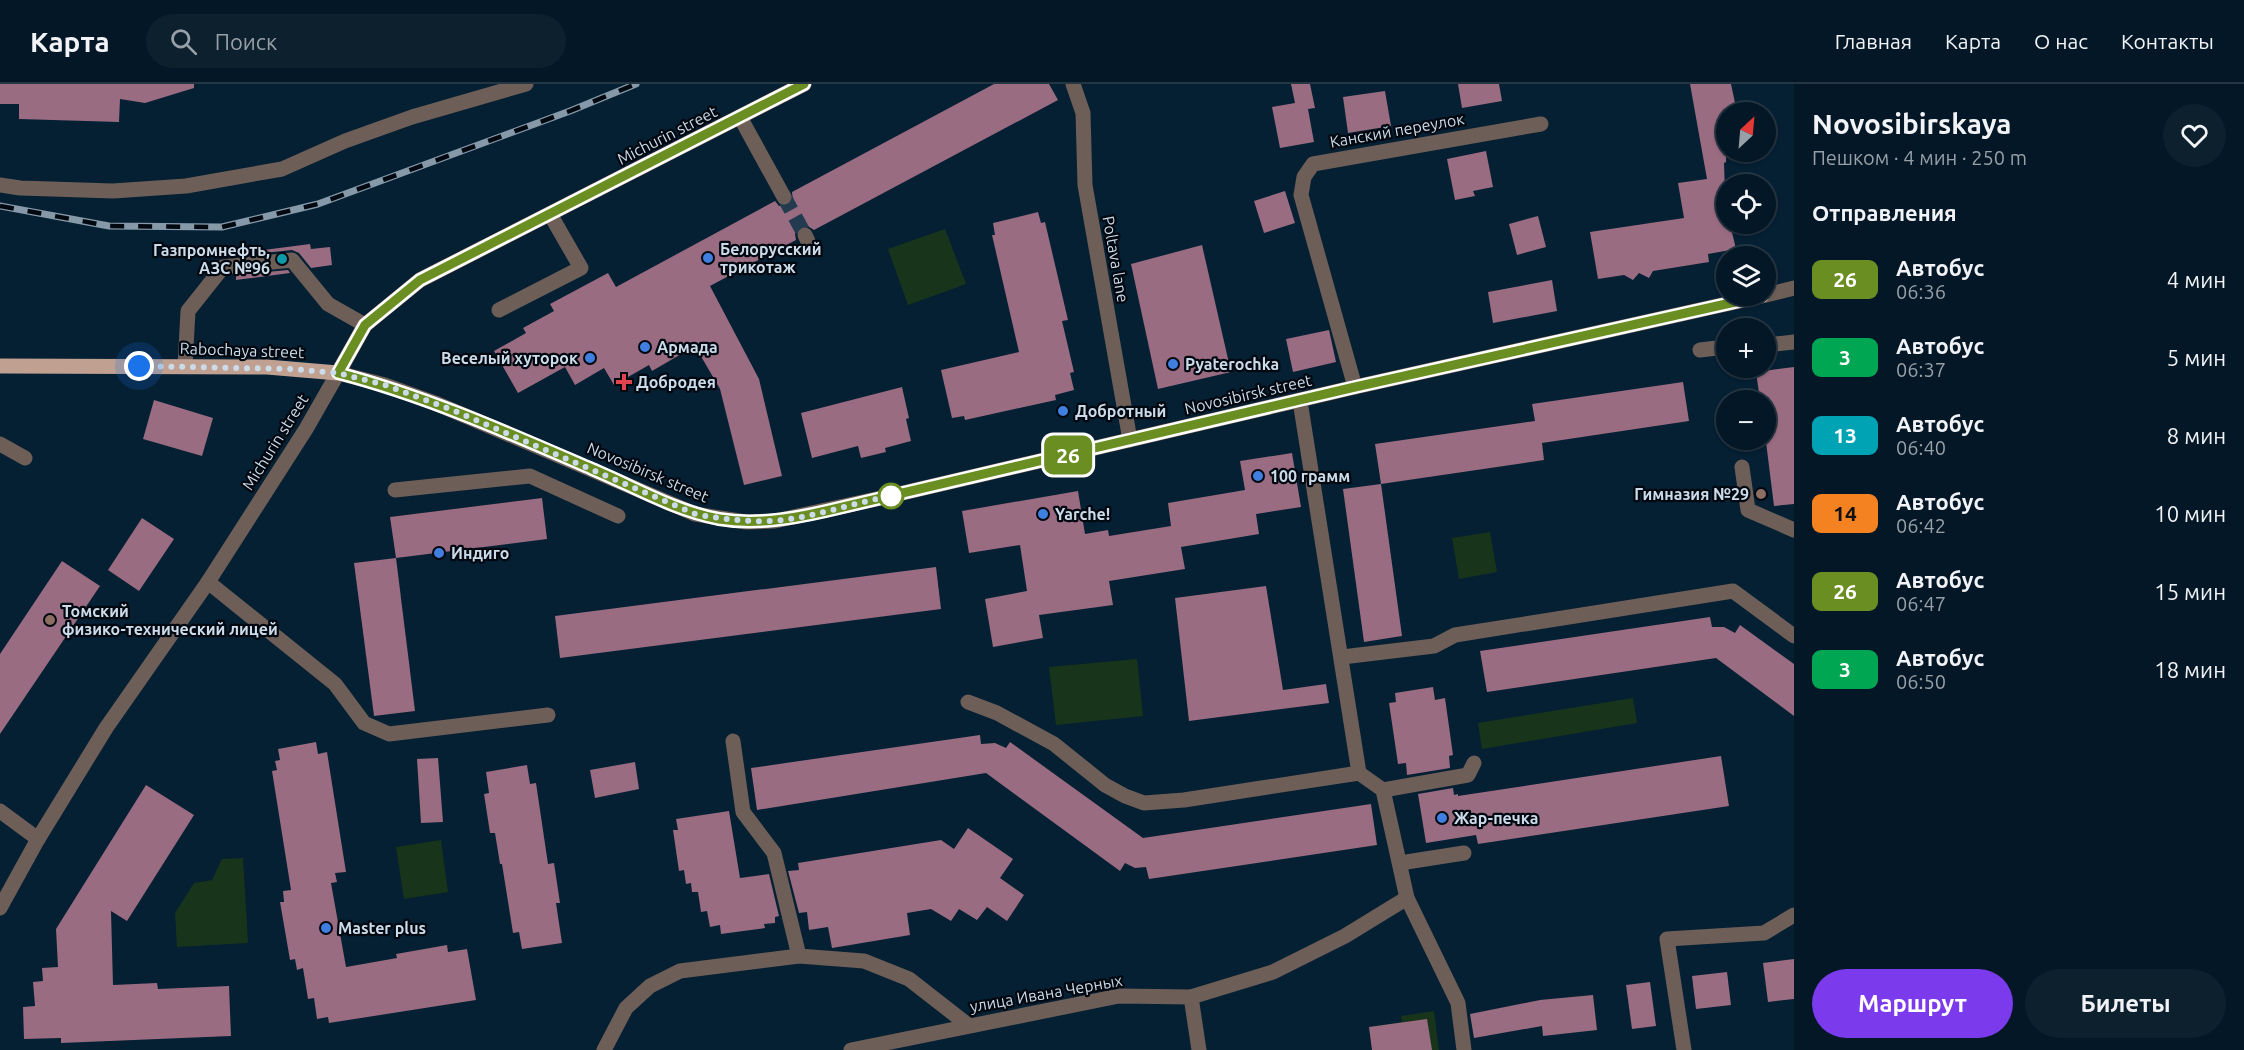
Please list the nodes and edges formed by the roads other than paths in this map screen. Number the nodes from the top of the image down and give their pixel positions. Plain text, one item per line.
1 (526, 84) edge
2 (804, 84) edge
3 (1073, 84) edge
4 (740, 117) junction
5 (1540, 123) dead end
6 (0, 185) edge
7 (784, 197) tunnel mouth
8 (550, 214) junction
9 (1794, 288) edge
10 (1776, 292) edge
11 (1716, 306) edge
12 (499, 310) dead end
13 (365, 325) junction
14 (1794, 342) edge
15 (1776, 344) edge
16 (1716, 348) edge
17 (1700, 350) dead end
18 (0, 366) edge
19 (185, 366) junction
20 (338, 373) junction
21 (1355, 387) junction
22 (1300, 401) junction
23 (1130, 440) junction
24 (0, 444) edge
25 (25, 458) dead end
26 (1742, 467) dead end
27 (395, 490) dead end
28 (618, 516) dead end
29 (1794, 530) edge
30 (208, 582) junction
31 (1794, 636) edge
32 (1342, 657) junction
33 (968, 702) dead end
34 (548, 716) dead end
35 (733, 741) dead end
36 (1474, 763) dead end
37 (1359, 773) junction
38 (1383, 790) junction
39 (0, 812) edge
40 (38, 839) junction
41 (1464, 853) dead end
42 (1400, 863) junction
43 (1407, 898) junction
44 (0, 909) edge
45 (1794, 915) edge
46 (799, 956) junction
47 (1191, 997) junction
48 (968, 1025) junction
49 (604, 1050) edge
50 (851, 1050) edge
51 (1199, 1050) edge
52 (1464, 1050) edge
53 (1684, 1050) edge

1 - 6 street
2 - 4 main road, Michurin street
3 - 23 street, Poltava lane
4 - 7 street
4 - 8 main road, Michurin street
5 - 21 street, Канский переулок
8 - 12 street
8 - 13 main road, Michurin street
9 - 10 street, Novosibirsk street
11 - 21 street, Novosibirsk street
13 - 19 street
13 - 20 main road, Michurin street
14 - 15 street
16 - 17 street
18 - 19 main road, Rabochaya street
19 - 20 main road, Rabochaya street
20 - 23 street, Novosibirsk street
20 - 30 street, Michurin street
21 - 22 street, Novosibirsk street
22 - 23 street, Novosibirsk street
22 - 32 street
24 - 25 street
26 - 29 street
27 - 28 street
30 - 34 street
30 - 40 street, Michurin street
31 - 32 street
32 - 37 street
33 - 37 street
35 - 46 street
36 - 38 street
37 - 38 street
38 - 42 street
39 - 40 street
40 - 44 street, Michurin street
41 - 42 street
42 - 43 street
43 - 47 street, улица Ивана Черных
43 - 52 street
45 - 53 street
46 - 48 street
46 - 49 street
47 - 48 street, улица Ивана Черных
47 - 51 street
48 - 50 street, улица Ивана Черных

